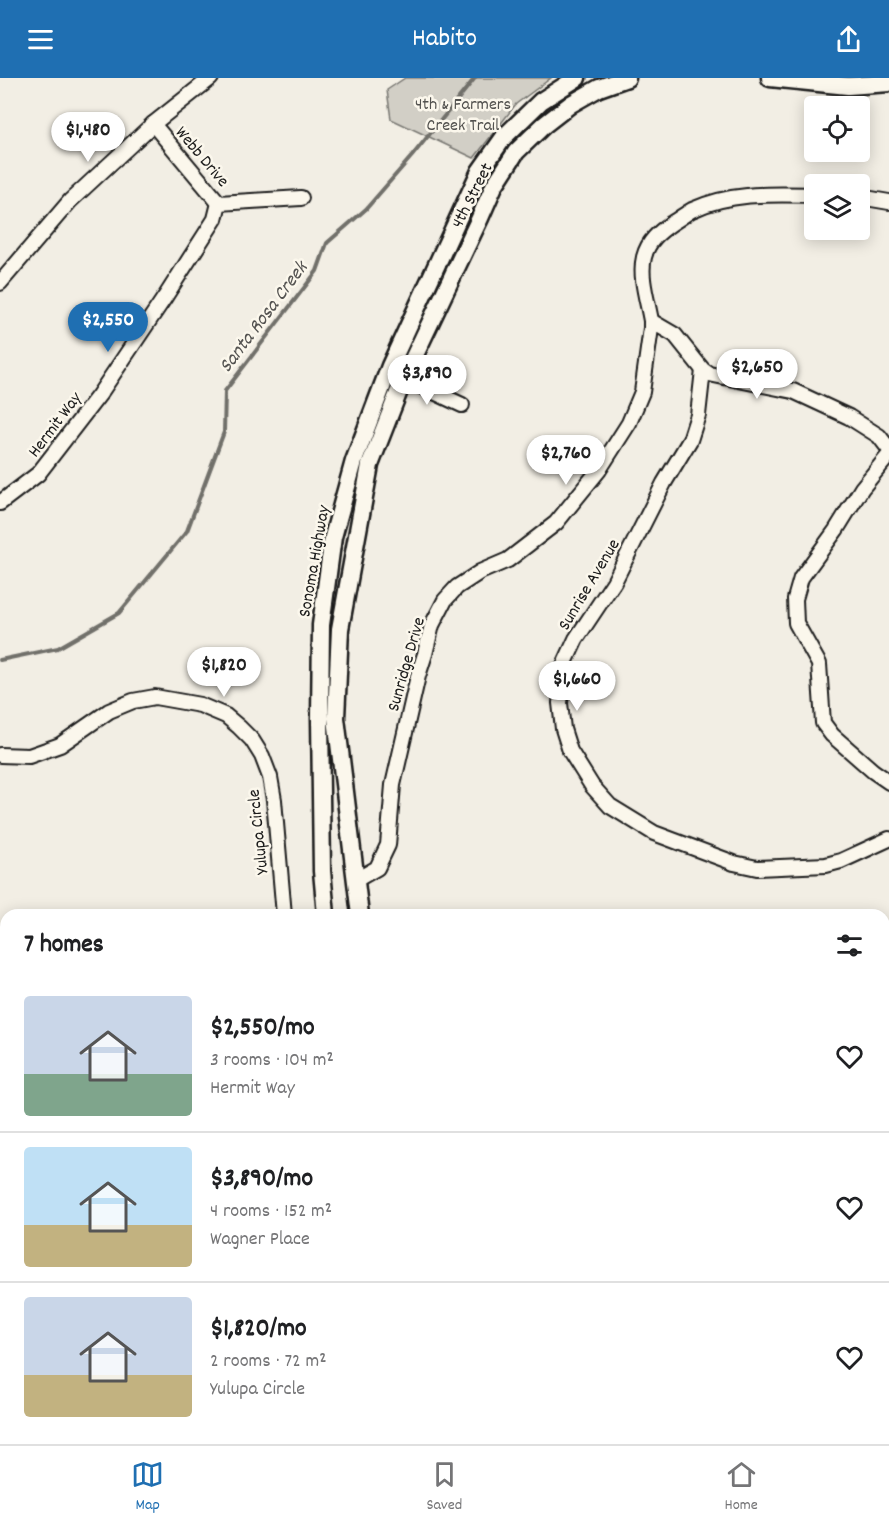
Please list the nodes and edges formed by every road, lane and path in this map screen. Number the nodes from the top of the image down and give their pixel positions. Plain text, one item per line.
1 (212, 78) edge
2 (577, 78) edge
3 (627, 78) edge
4 (770, 78) edge
5 (889, 83) edge
6 (153, 124) junction
7 (804, 195) edge
8 (301, 198) dead end
9 (870, 199) edge
10 (889, 202) edge
11 (219, 203) junction
12 (0, 284) edge
13 (651, 321) junction
14 (390, 366) joint
15 (703, 370) junction
16 (404, 378) junction
17 (462, 405) dead end
18 (889, 449) edge
19 (889, 455) edge
20 (0, 503) edge
21 (0, 755) edge
22 (889, 782) edge
23 (889, 839) edge
24 (356, 880) junction
25 (283, 909) edge
26 (325, 909) edge
27 (359, 909) edge

1 - 6 street
2 - 14 main road, 4th Street
3 - 16 main road, 4th Street
4 - 5 main road
6 - 11 street, Webb Drive
6 - 12 street
7 - 13 street, Sunridge Drive
8 - 11 street, Webb Drive
9 - 10 street
11 - 20 street, Hermit Way
13 - 15 street
13 - 24 street, Sunridge Drive
14 - 26 main road, Sonoma Highway
15 - 18 street
15 - 23 street, Sunrise Avenue
16 - 17 street
16 - 24 main road
19 - 22 street
21 - 25 street, Yulupa Circle
24 - 27 main road

